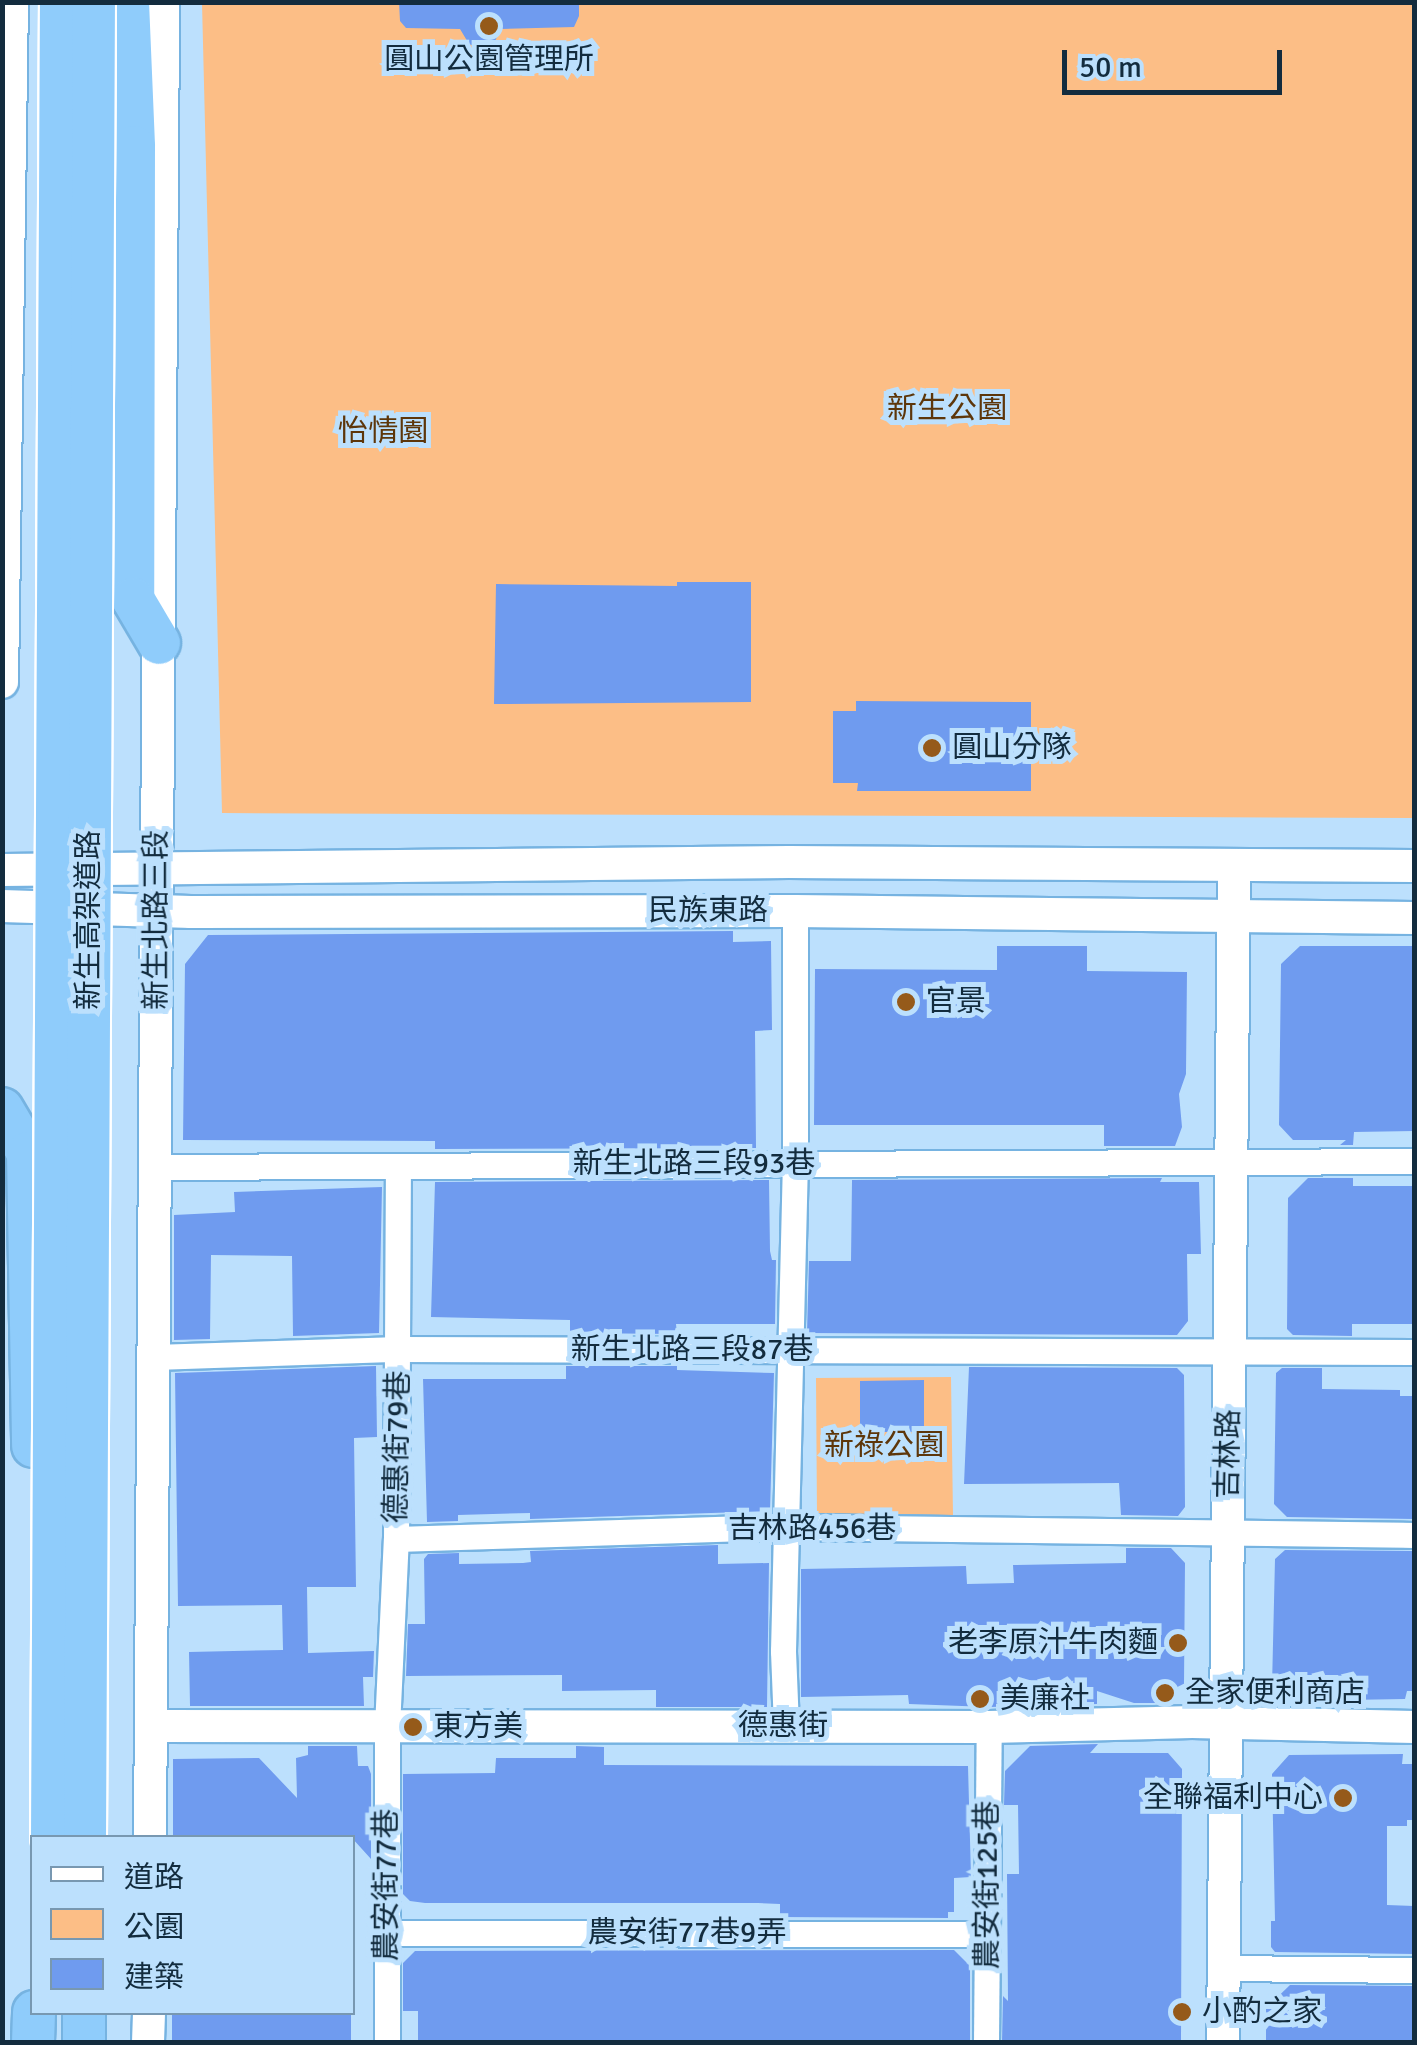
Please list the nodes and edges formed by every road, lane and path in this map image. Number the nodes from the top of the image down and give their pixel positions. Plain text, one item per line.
1 (12, 2) edge
2 (61, 2) edge
3 (94, 2) edge
4 (128, 2) edge
5 (163, 2) edge
6 (159, 642) junction
7 (2, 682) edge
8 (1234, 865) junction
9 (1414, 866) edge
10 (158, 868) junction
11 (2, 870) edge
12 (2, 906) edge
13 (156, 911) junction
14 (795, 911) junction
15 (1234, 918) junction
16 (1414, 918) edge
17 (2, 1109) edge
18 (1232, 1162) junction
19 (1414, 1162) edge
20 (795, 1164) junction
21 (155, 1166) junction
22 (398, 1166) junction
23 (399, 1349) junction
24 (788, 1350) junction
25 (1230, 1351) junction
26 (1414, 1352) edge
27 (154, 1357) junction
28 (787, 1527) junction
29 (1228, 1534) junction
30 (1414, 1535) edge
31 (396, 1539) junction
32 (1226, 1725) junction
33 (151, 1726) junction
34 (786, 1726) junction
35 (387, 1727) junction
36 (989, 1727) junction
37 (1414, 1727) edge
38 (35, 1835) edge
39 (52, 1835) edge
40 (84, 1835) edge
41 (150, 1835) edge
42 (387, 1932) junction
43 (987, 1934) junction
44 (1224, 1968) junction
45 (1414, 1970) edge
46 (34, 2015) edge
47 (51, 2015) edge
48 (84, 2015) edge
49 (149, 2015) edge
50 (34, 2042) edge
51 (51, 2042) edge
52 (84, 2042) edge
53 (148, 2042) edge
54 (387, 2042) edge
55 (986, 2042) edge
56 (1223, 2042) edge

1 - 7 street
2 - 39 highway, 新生高架道路, bridge
3 - 40 highway, 新生高架道路, bridge
4 - 6 highway
5 - 6 street, 新生北路三段
6 - 10 street, 新生北路三段
8 - 9 street, 民族東路
8 - 10 street, 民族東路
8 - 15 street, 吉林路
10 - 11 street, 民族東路
10 - 13 street, 新生北路三段
12 - 13 street, 民族東路
13 - 14 street, 民族東路
13 - 21 street, 新生北路三段
14 - 15 street, 民族東路
14 - 20 street
15 - 16 street, 民族東路
15 - 18 street, 吉林路
17 - 38 highway
18 - 19 street, 新生北路三段93巷
18 - 20 street, 新生北路三段93巷
18 - 25 street, 吉林路
20 - 22 street, 新生北路三段93巷
20 - 24 street
21 - 22 street, 新生北路三段93巷
21 - 27 street, 新生北路三段
22 - 23 street, 德惠街79巷
23 - 24 street, 新生北路三段87巷
23 - 27 street, 新生北路三段87巷
23 - 31 street, 德惠街79巷
24 - 25 street, 新生北路三段87巷
24 - 28 street
25 - 26 street, 新生北路三段87巷
25 - 29 street, 吉林路
27 - 33 street, 新生北路三段
28 - 29 street, 吉林路456巷
28 - 31 street, 吉林路456巷
28 - 34 street
29 - 30 street, 吉林路456巷
29 - 32 street, 吉林路
31 - 35 street, 德惠街79巷
32 - 36 street, 德惠街
32 - 37 street, 德惠街
32 - 44 street, 吉林路
33 - 35 street, 德惠街
33 - 41 street, 新生北路三段
34 - 35 street, 德惠街
34 - 36 street, 德惠街
35 - 42 street, 農安街77巷
36 - 43 street, 農安街125巷
42 - 43 street, 農安街77巷9弄
42 - 54 street, 農安街77巷
43 - 55 street, 農安街125巷
44 - 45 street
44 - 56 street, 吉林路
46 - 50 highway
47 - 51 highway
48 - 52 highway
49 - 53 street

